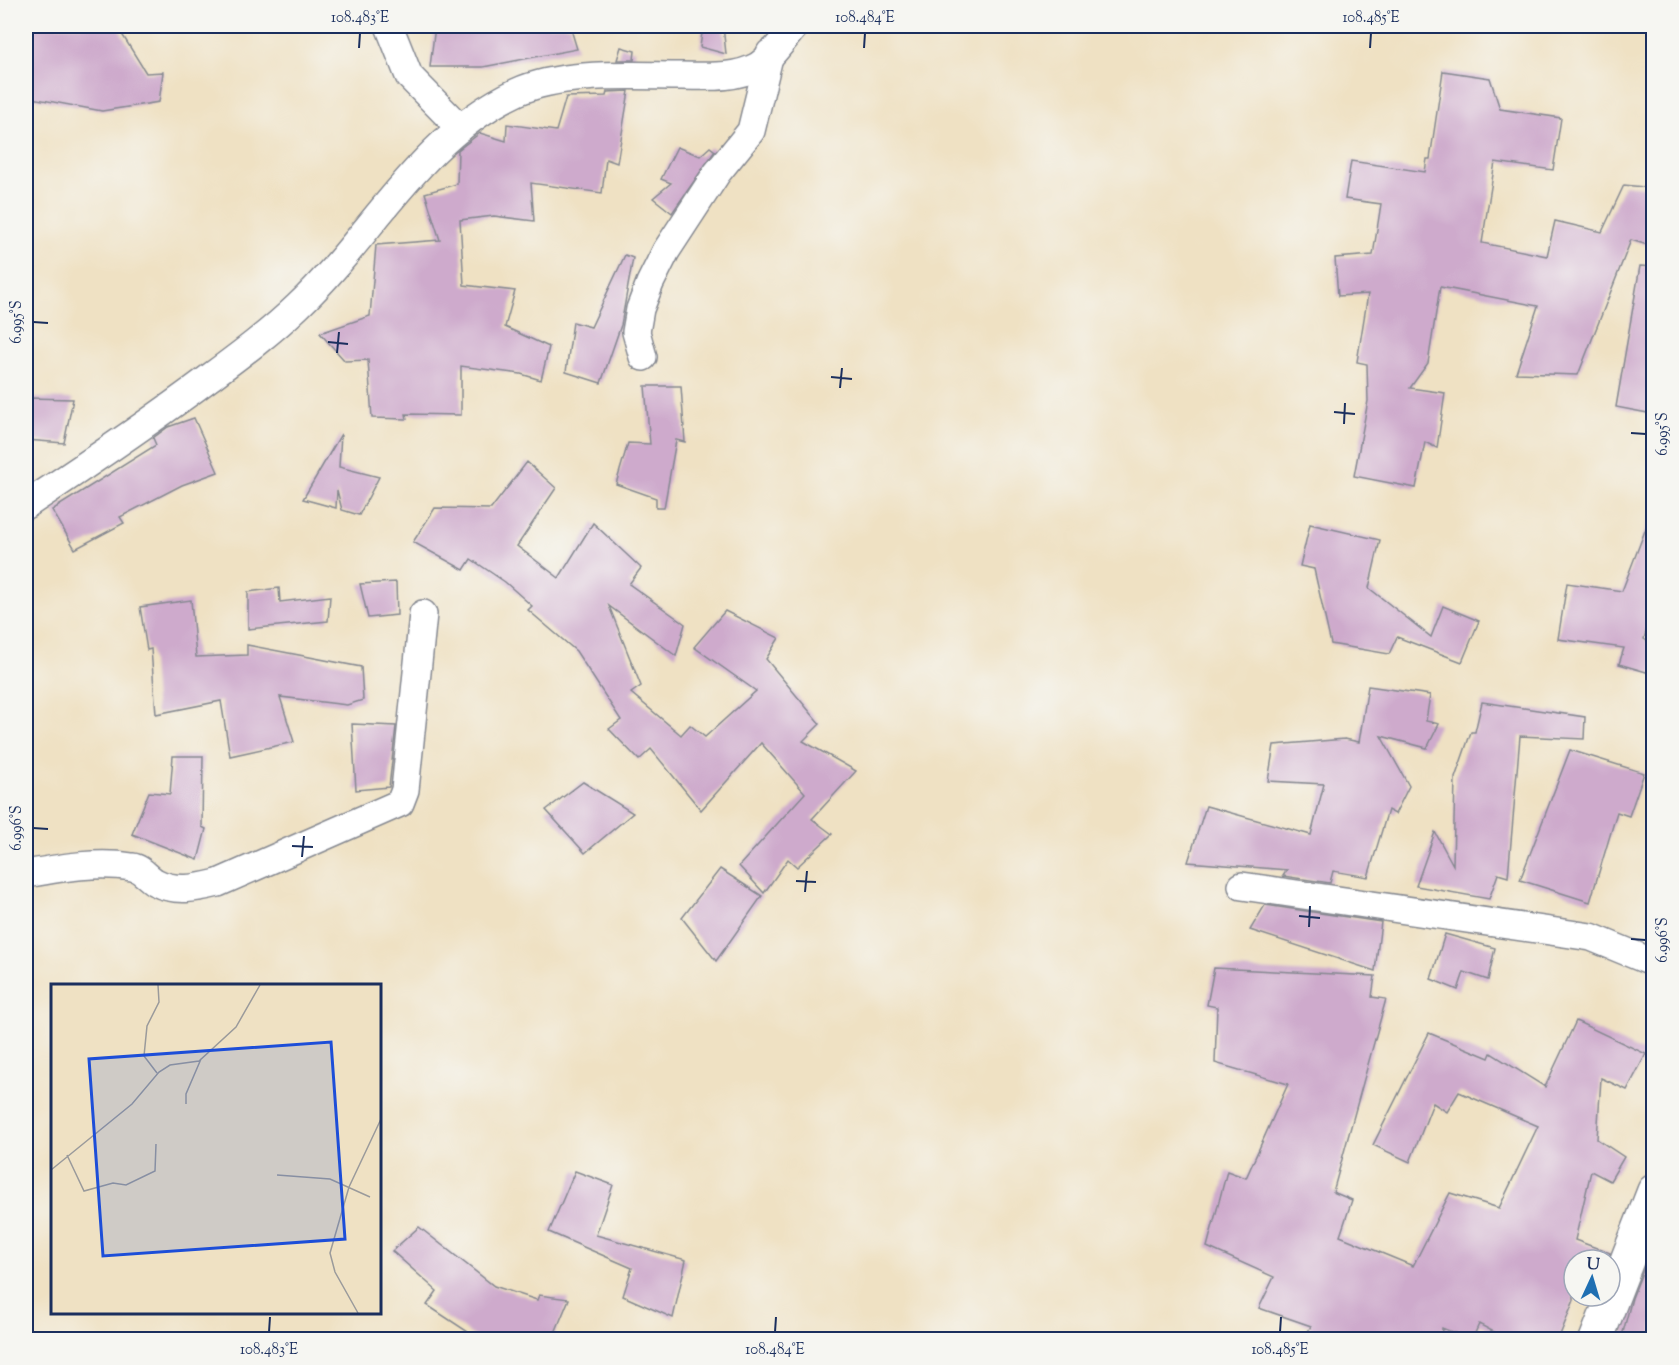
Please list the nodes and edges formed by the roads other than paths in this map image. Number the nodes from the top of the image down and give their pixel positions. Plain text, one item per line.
1 (388, 26) edge
2 (795, 26) edge
3 (770, 53) junction
4 (460, 128) junction
5 (643, 357) dead end
6 (26, 505) edge
7 (423, 614) dead end
8 (26, 874) edge
9 (1242, 886) dead end
10 (1653, 963) edge
11 (1653, 1191) edge
12 (1596, 1340) edge

1 - 4 street
2 - 3 street
3 - 4 street
3 - 5 street
4 - 6 street
7 - 8 street
9 - 10 street
11 - 12 street

